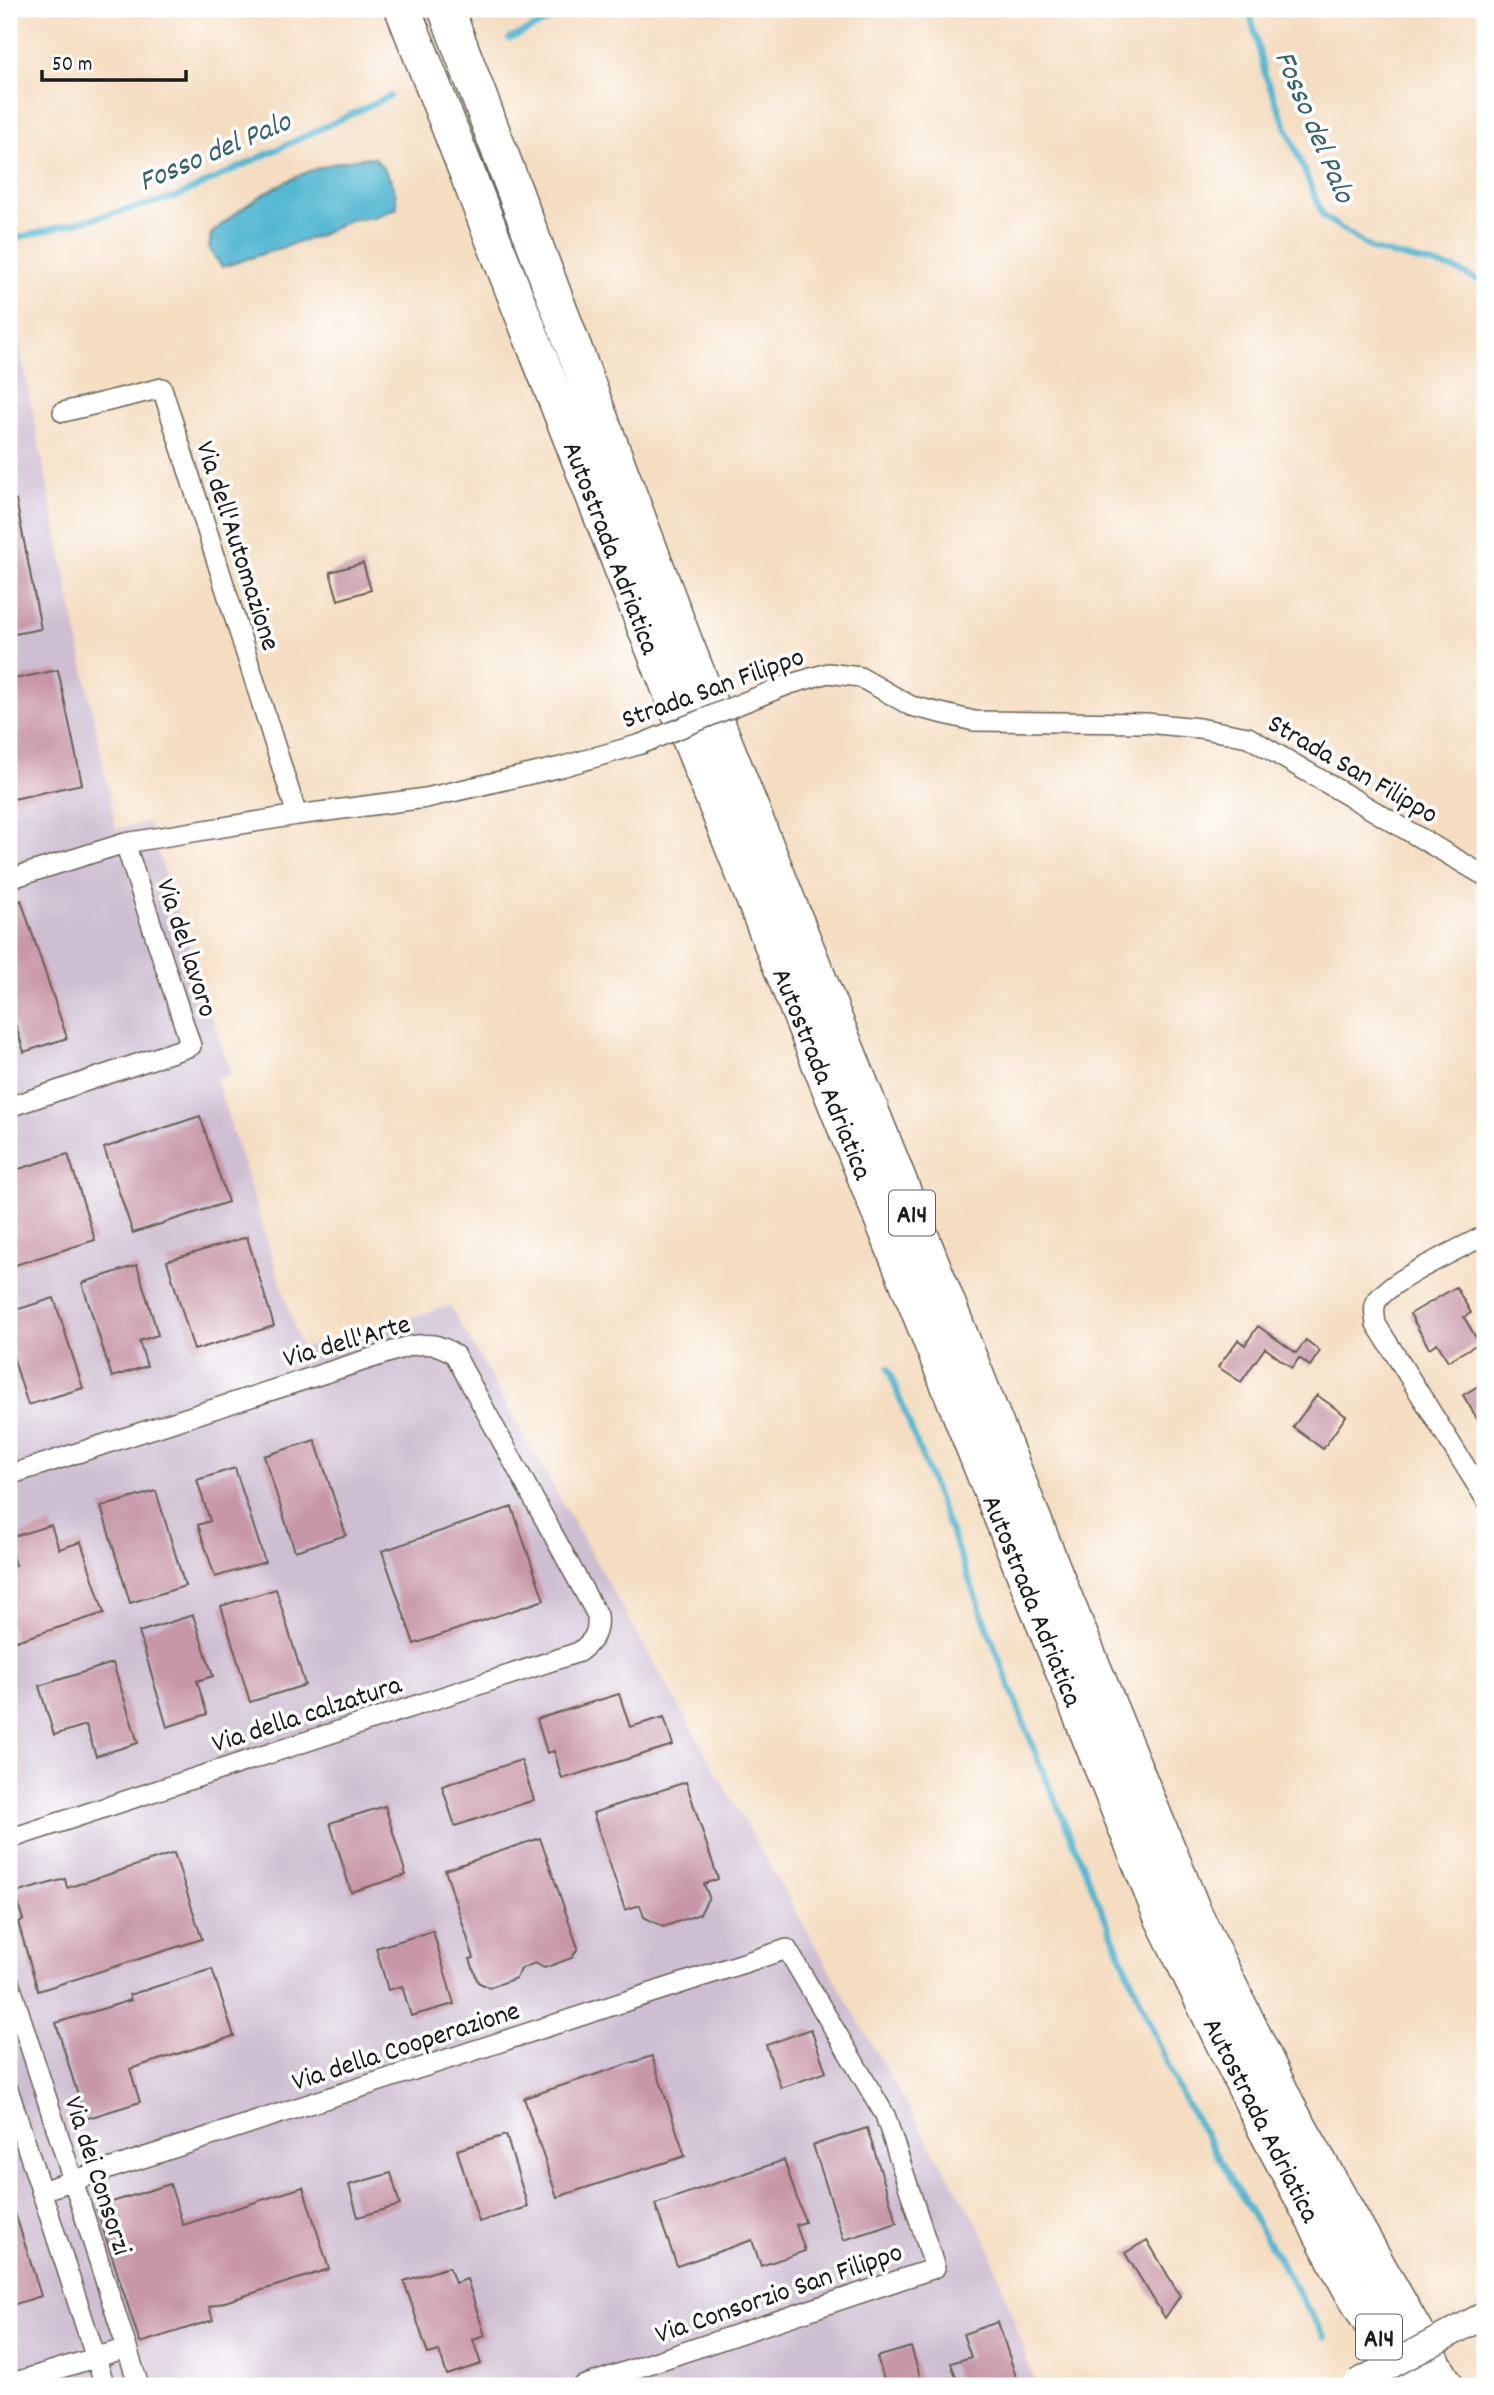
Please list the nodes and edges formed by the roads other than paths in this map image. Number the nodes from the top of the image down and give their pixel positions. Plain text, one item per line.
1 (403, 9) edge
2 (446, 9) edge
3 (63, 412) dead end
4 (297, 815) junction
5 (125, 843) junction
6 (1485, 876) edge
7 (9, 879) edge
8 (9, 1107) edge
9 (1485, 1235) edge
10 (9, 1475) edge
11 (1485, 1498) edge
12 (597, 1615) joint
13 (9, 1839) edge
14 (787, 1949) joint
15 (9, 1981) edge
16 (14, 2018) edge
17 (9, 2092) edge
18 (72, 2181) junction
19 (41, 2191) junction
20 (1483, 2316) dead end
21 (127, 2348) junction
22 (96, 2356) junction
23 (1357, 2382) dead end
24 (9, 2384) edge
25 (105, 2386) edge
26 (139, 2386) edge
27 (583, 2386) edge
28 (1409, 2386) edge
29 (1446, 2386) edge

1 - 28 highway, Autostrada Adriatica / A14
2 - 29 highway, Autostrada Adriatica / A14
3 - 4 street, Via dell'Automazione
4 - 5 street, Strada San Filippo
4 - 6 street, Strada San Filippo, bridge
5 - 7 street, Strada San Filippo
5 - 8 street, Via del lavoro
9 - 11 street
10 - 12 street, Via dell'Arte
12 - 13 street, Via della calzatura
14 - 18 street, Via della Cooperazione
14 - 27 street, Via Consorzio San Filippo
15 - 16 street, Via dei Consorzi
16 - 18 street, Via dei Consorzi
17 - 19 street
18 - 19 street, Via della Cooperazione
18 - 21 street, Via dei Consorzi
19 - 22 street
20 - 23 main road, bridge
21 - 22 street
21 - 26 street, Via dei Consorzi
22 - 24 street
22 - 25 street

